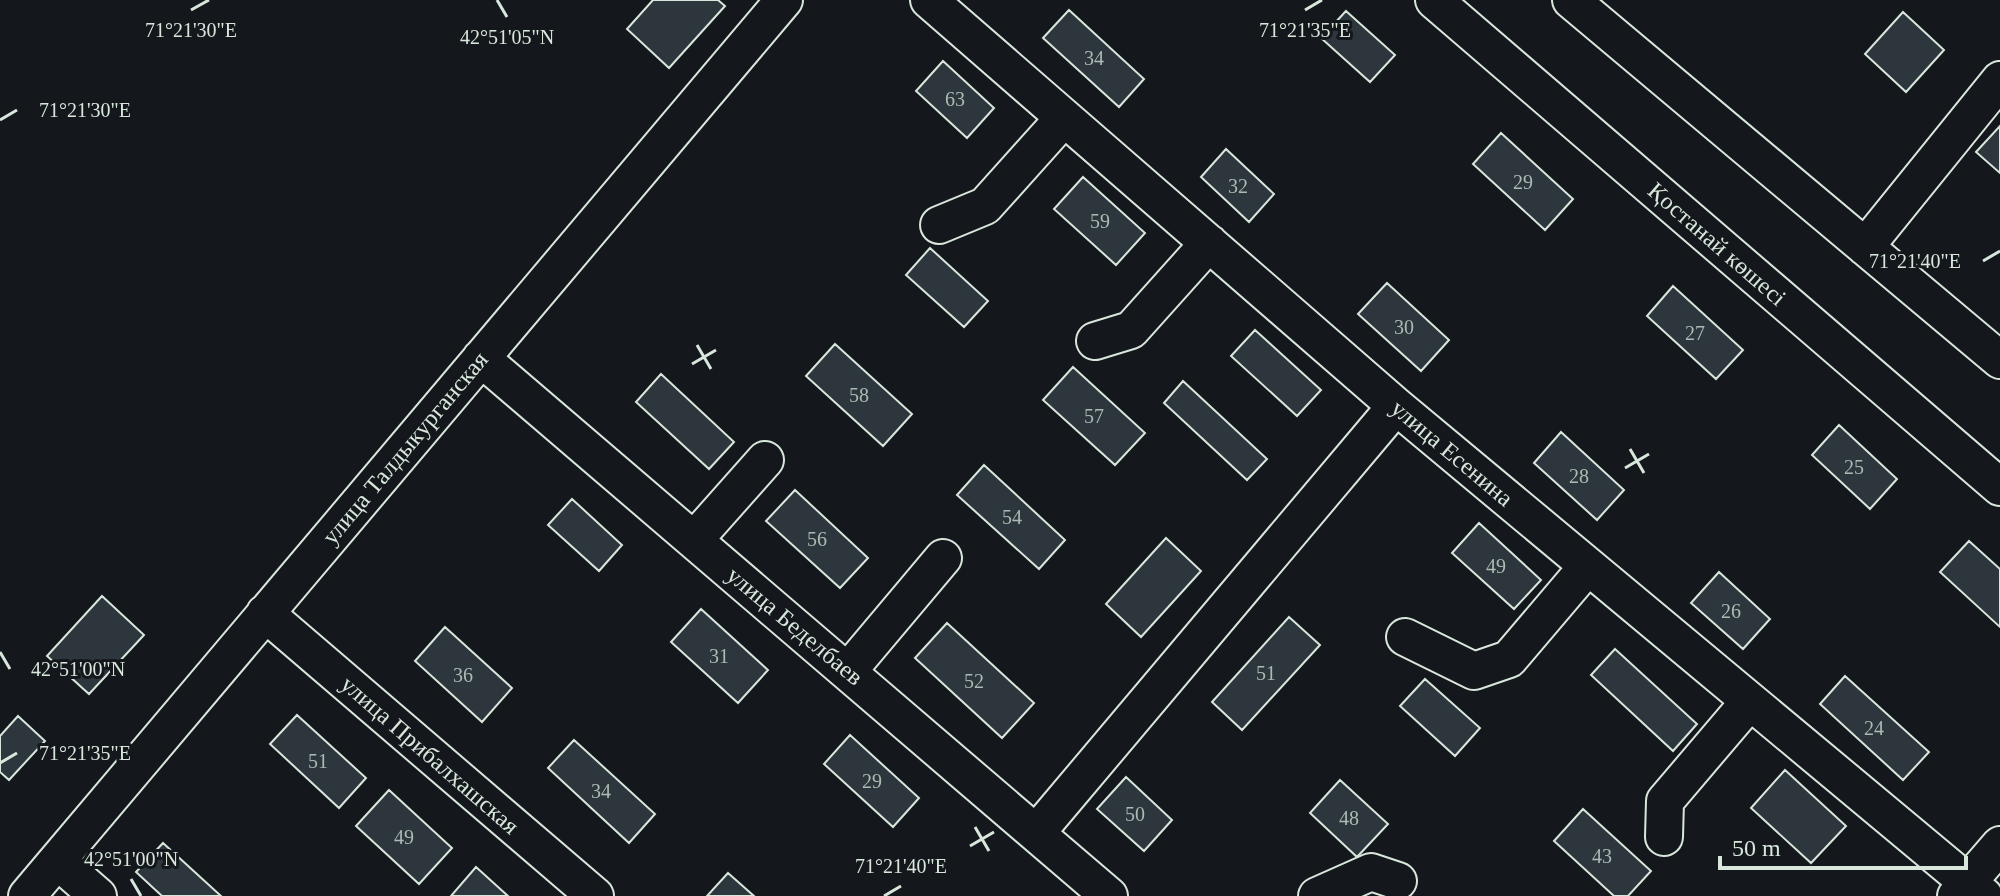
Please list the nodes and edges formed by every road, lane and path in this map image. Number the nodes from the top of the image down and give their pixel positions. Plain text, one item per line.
1 (784, 0) edge
2 (929, 0) edge
3 (1434, 0) edge
4 (1571, 0) edge
5 (2000, 80) edge
6 (1064, 118) junction
7 (939, 225) dead end
8 (1209, 243) junction
9 (1865, 247) junction
10 (1095, 341) dead end
11 (481, 358) junction
12 (2000, 360) edge
13 (1396, 406) junction
14 (765, 460) dead end
15 (2000, 487) edge
16 (694, 540) junction
17 (943, 558) dead end
18 (1588, 566) junction
19 (265, 613) junction
20 (1405, 637) dead end
21 (848, 671) junction
22 (1750, 701) junction
23 (1037, 832) junction
24 (1664, 837) dead end
25 (2000, 845) edge
26 (58, 861) junction
27 (1398, 881) dead end
28 (1969, 891) edge
29 (27, 896) edge
30 (98, 896) edge
31 (595, 896) edge
32 (1109, 896) edge
33 (1317, 896) edge

1 - 11 street, улица Талдыкурганская
2 - 6 street, улица Есенина
3 - 15 street, Қостанай көшесі
4 - 9 street
5 - 9 street
6 - 7 street
6 - 8 street, улица Есенина
8 - 10 street
8 - 13 street, улица Есенина
9 - 12 street
11 - 16 street, улица Беделбаев
11 - 19 street, улица Талдыкурганская
13 - 18 street, улица Есенина
13 - 23 street
14 - 16 street
16 - 21 street, улица Беделбаев
17 - 21 street
18 - 20 street
18 - 22 street, улица Есенина
19 - 26 street, улица Талдыкурганская
19 - 31 street, улица Прибалхашская
21 - 23 street, улица Беделбаев
22 - 24 street
22 - 28 street, улица Есенина
23 - 32 street, улица Беделбаев
25 - 28 street
26 - 29 street, улица Талдыкурганская
26 - 30 street
27 - 33 street

